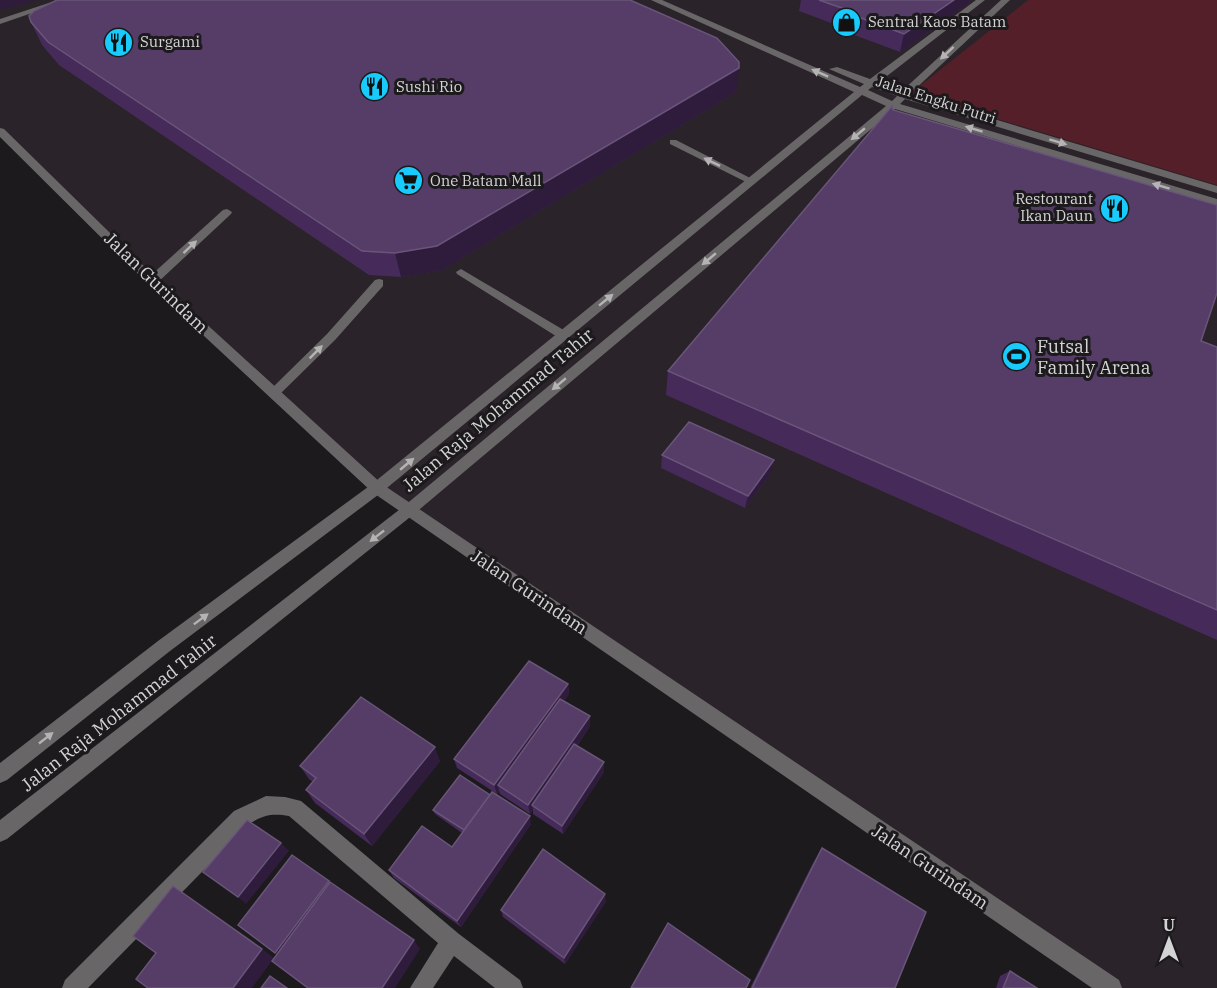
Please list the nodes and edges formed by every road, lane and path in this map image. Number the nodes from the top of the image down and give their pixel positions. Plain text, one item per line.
1 (66, 0) edge
2 (655, 0) edge
3 (674, 0) edge
4 (1006, 0) edge
5 (977, 1) edge
6 (0, 22) edge
7 (866, 88) junction
8 (898, 100) junction
9 (0, 131) edge
10 (673, 142) dead end
11 (751, 181) junction
12 (1217, 190) edge
13 (1217, 203) edge
14 (227, 212) dead end
15 (461, 272) dead end
16 (152, 281) junction
17 (379, 284) dead end
18 (563, 335) junction
19 (274, 393) junction
20 (377, 488) junction
21 (409, 510) junction
22 (0, 774) edge
23 (0, 832) edge
24 (452, 941) junction
25 (73, 988) edge
26 (422, 988) edge
27 (512, 988) edge
28 (1111, 988) edge

1 - 6 lane
7 -> 2 main road, Jalan Engku Putri
3 - 7 main road, Jalan Engku Putri
4 -> 8 main road, Jalan Raja Mohammad Tahir
5 - 7 main road, Jalan Raja Mohammad Tahir
7 - 8 main road, Jalan Engku Putri
7 - 11 main road, Jalan Raja Mohammad Tahir
8 -> 12 main road, Jalan Engku Putri
13 -> 8 main road, Jalan Engku Putri
8 -> 21 main road, Jalan Raja Mohammad Tahir
9 - 16 main road, Jalan Gurindam
11 -> 10 lane
18 -> 11 main road, Jalan Raja Mohammad Tahir
16 -> 14 lane
15 - 18 lane
16 - 19 main road, Jalan Gurindam
19 -> 17 lane
20 -> 18 main road, Jalan Raja Mohammad Tahir
19 - 20 main road, Jalan Gurindam
20 - 21 main road, Jalan Gurindam
22 -> 20 main road, Jalan Raja Mohammad Tahir
21 -> 23 main road, Jalan Raja Mohammad Tahir
21 - 28 main road, Jalan Gurindam
24 - 25 main road
24 - 26 main road
24 - 27 main road

